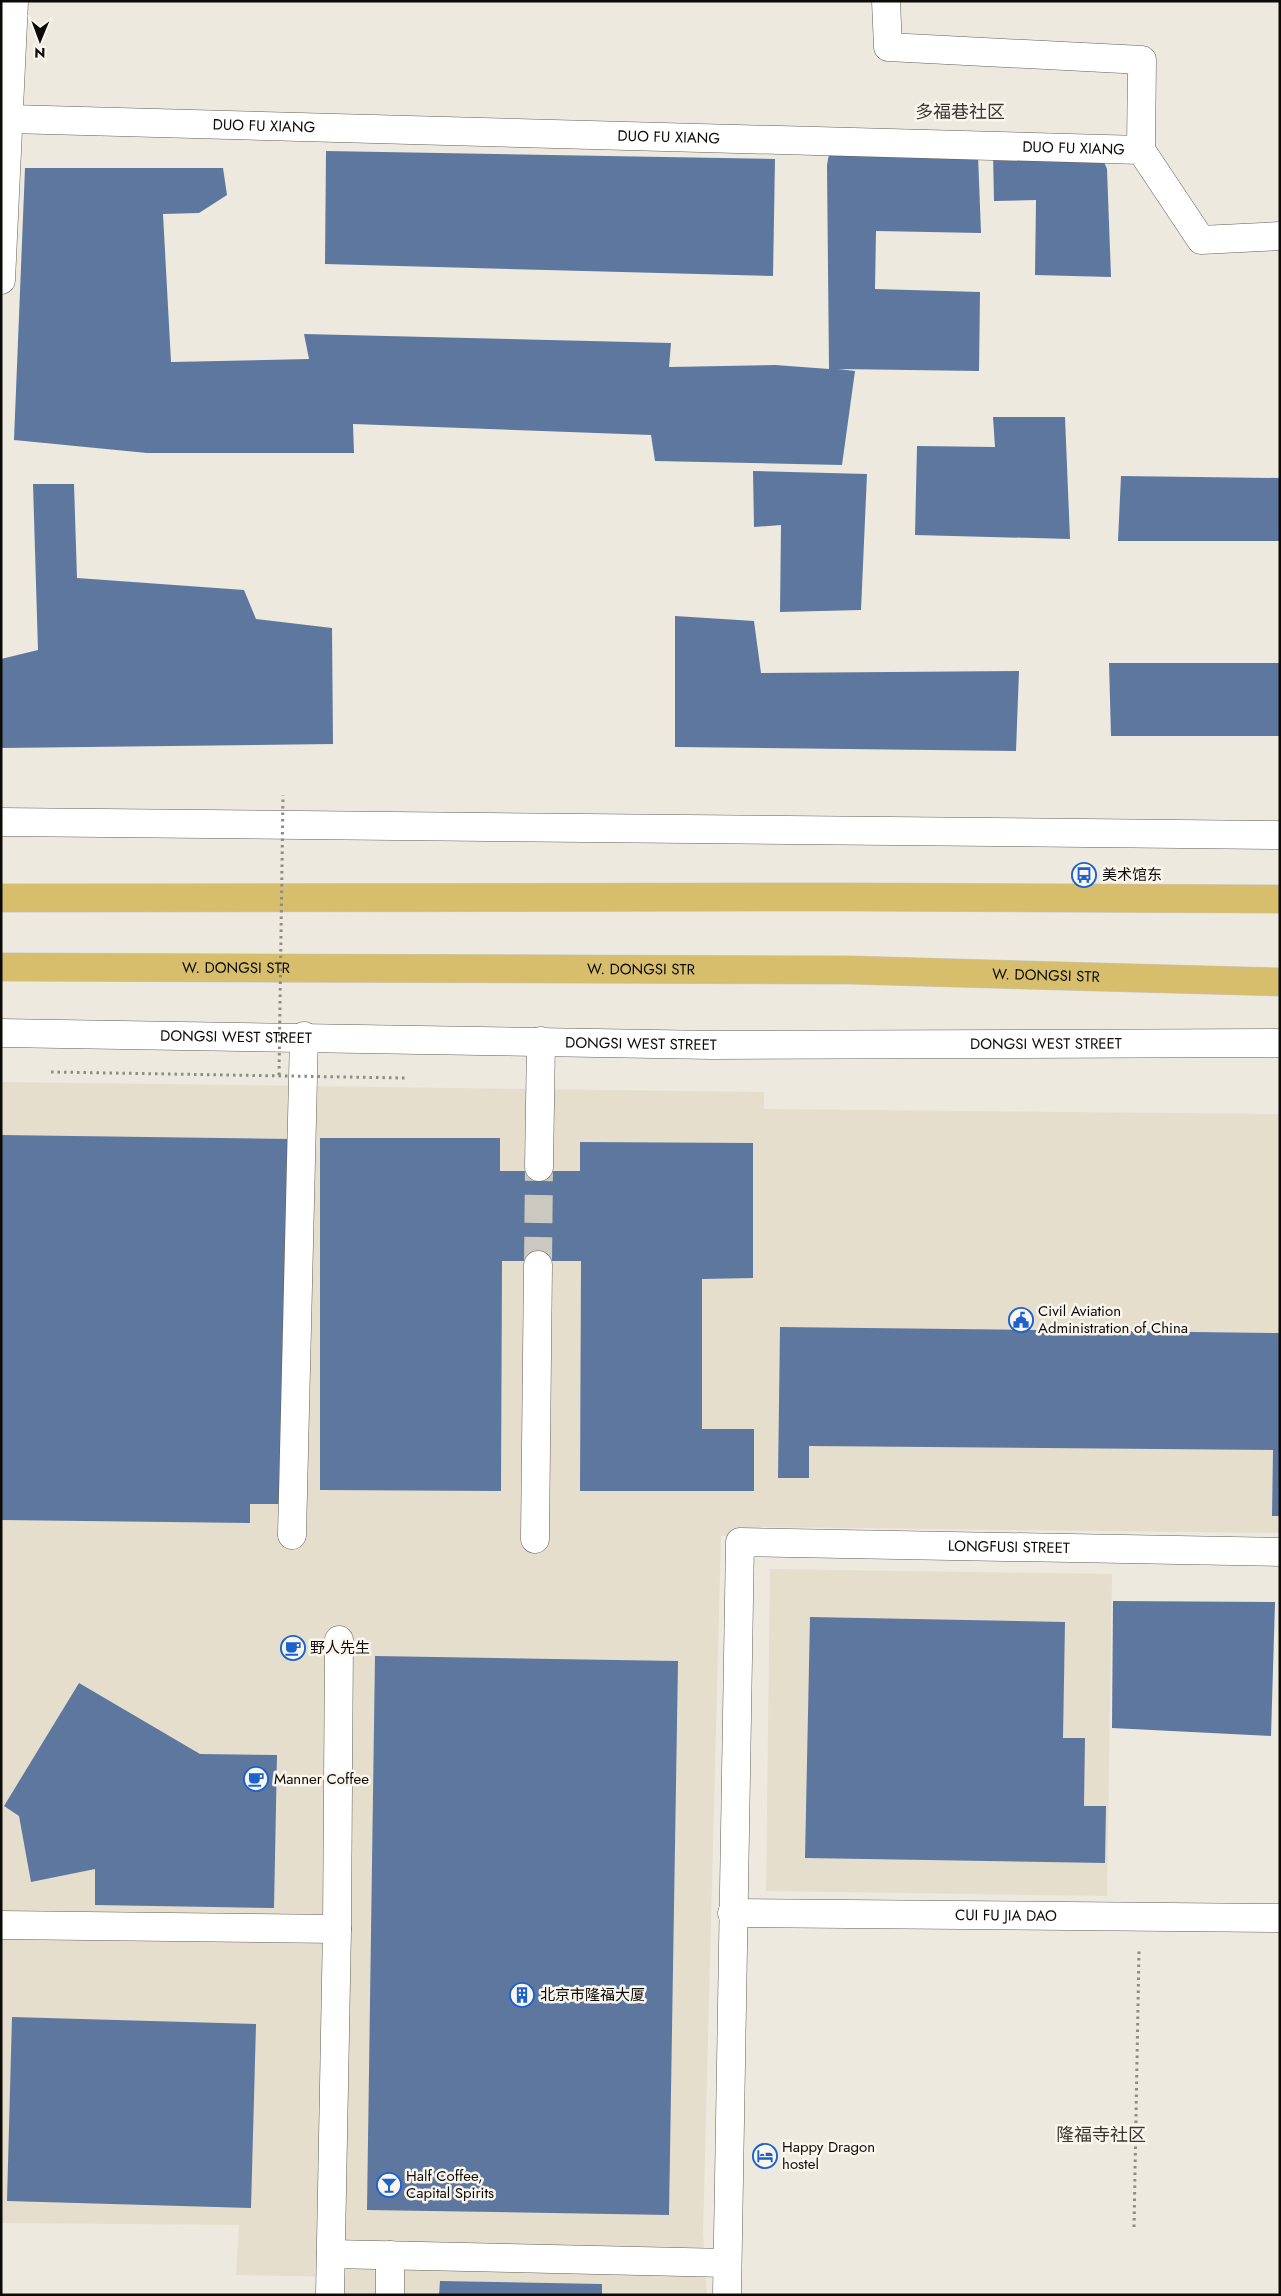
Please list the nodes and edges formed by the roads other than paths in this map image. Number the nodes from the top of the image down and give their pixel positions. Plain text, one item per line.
1 (14, 1) edge
2 (886, 1) edge
3 (10, 119) junction
4 (1141, 150) junction
5 (1280, 236) edge
6 (1, 280) edge
7 (1, 822) edge
8 (1280, 835) edge
9 (1, 898) edge
10 (1280, 899) edge
11 (1, 967) edge
12 (1280, 982) edge
13 (1, 1032) edge
14 (304, 1036) junction
15 (541, 1041) junction
16 (1280, 1043) edge
17 (539, 1167) tunnel mouth
18 (538, 1266) tunnel mouth
19 (292, 1535) dead end
20 (535, 1539) dead end
21 (1280, 1552) edge
22 (339, 1640) dead end
23 (732, 1913) junction
24 (1280, 1918) edge
25 (1, 1924) edge
26 (337, 1929) junction
27 (331, 2254) junction
28 (390, 2255) junction
29 (726, 2263) junction
30 (330, 2295) edge
31 (390, 2295) edge
32 (727, 2295) edge

1 - 3 street
2 - 4 street
3 - 4 street, DUO FU XIANG
3 - 6 street
4 - 5 street, DUO FU XIANG
7 - 8 street
9 - 10 main road
11 - 12 main road, W. DONGSI STR
13 - 14 street, DONGSI WEST STREET
14 - 15 street, DONGSI WEST STREET
14 - 19 street
15 - 16 street, DONGSI WEST STREET
15 - 17 street
18 - 20 street
21 - 23 street, LONGFUSI STREET
22 - 26 street
23 - 24 street, CUI FU JIA DAO
23 - 29 street
25 - 26 street
26 - 27 street
27 - 28 street
27 - 30 street
28 - 29 street
28 - 31 street
29 - 32 street

